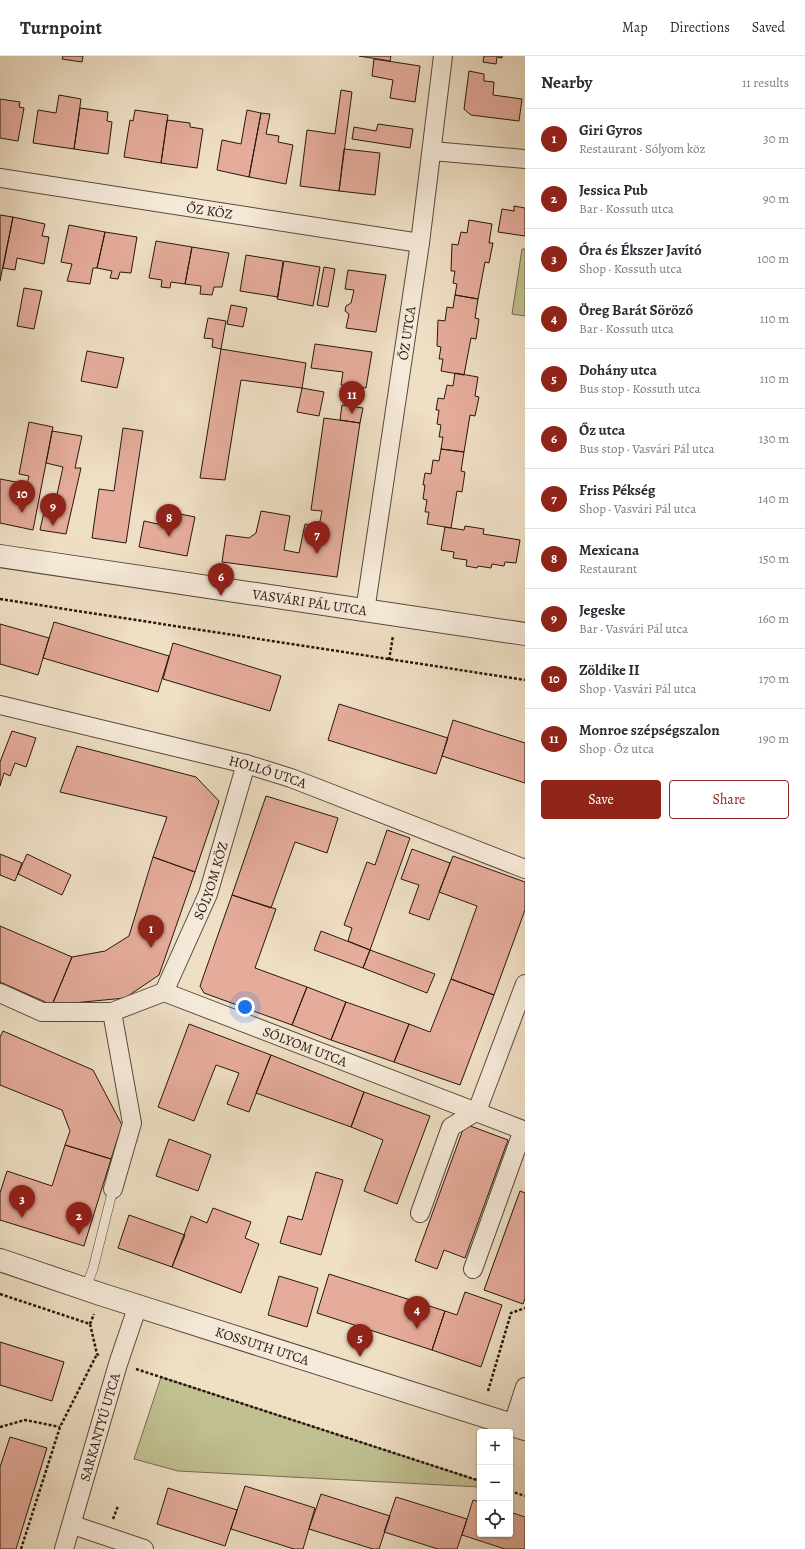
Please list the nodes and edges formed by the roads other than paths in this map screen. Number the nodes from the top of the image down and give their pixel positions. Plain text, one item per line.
1 (444, 56) edge
2 (432, 151) junction
3 (525, 159) edge
4 (0, 178) edge
5 (420, 244) junction
6 (0, 556) edge
7 (366, 611) junction
8 (525, 634) edge
9 (0, 706) edge
10 (246, 764) junction
11 (525, 869) edge
12 (525, 984) edge
13 (164, 992) junction
14 (0, 993) edge
15 (112, 1012) junction
16 (477, 1111) junction
17 (113, 1189) joint
18 (420, 1213) dead end
19 (0, 1260) edge
20 (473, 1269) dead end
21 (85, 1289) junction
22 (138, 1305) junction
23 (525, 1387) edge
24 (519, 1427) edge
25 (73, 1525) junction
26 (64, 1549) edge
27 (144, 1549) edge

1 - 2 street, ŐZ UTCA
2 - 3 street
2 - 5 street, ŐZ UTCA
4 - 5 street, ŐZ KÖZ
5 - 7 street, ŐZ UTCA
6 - 7 street, VASVÁRI PÁL UTCA
7 - 8 street, VASVÁRI PÁL UTCA
9 - 10 street, HOLLÓ UTCA
10 - 11 street, HOLLÓ UTCA
10 - 13 street, SÓLYOM KÖZ
12 - 16 street
13 - 15 street
13 - 16 street, SÓLYOM UTCA
14 - 15 street
15 - 17 street
16 - 18 street
16 - 20 street, SÓLYOM UTCA
17 - 21 lane
19 - 21 street, KOSSUTH UTCA
21 - 22 street, KOSSUTH UTCA
22 - 24 street, KOSSUTH UTCA
22 - 25 street, SARKANTYÚ UTCA
23 - 24 street
25 - 26 street, SARKANTYÚ UTCA
25 - 27 street

